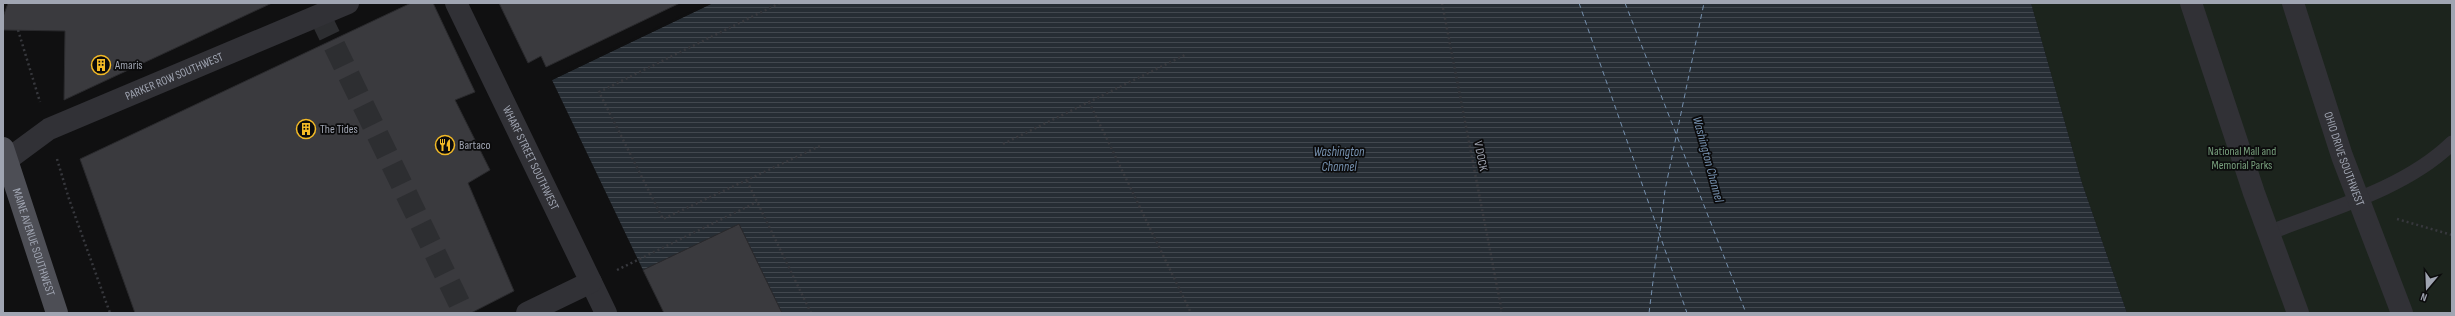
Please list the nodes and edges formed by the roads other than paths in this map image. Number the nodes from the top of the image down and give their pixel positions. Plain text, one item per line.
1 (348, 3) edge
2 (456, 3) edge
3 (2190, 3) edge
4 (2293, 3) edge
5 (2452, 143) edge
6 (4, 158) edge
7 (2357, 198) junction
8 (2268, 233) junction
9 (591, 282) junction
10 (57, 313) edge
11 (527, 313) edge
12 (606, 313) edge
13 (2298, 313) edge
14 (2402, 313) edge

1 - 6 street, PARKER ROW SOUTHWEST
2 - 9 street, WHARF STREET SOUTHWEST
3 - 8 street
4 - 7 street, OHIO DRIVE SOUTHWEST
5 - 7 lane
6 - 10 main road, MAINE AVENUE SOUTHWEST
7 - 8 lane
7 - 14 street, OHIO DRIVE SOUTHWEST
8 - 13 street
9 - 11 street
9 - 12 street, WHARF STREET SOUTHWEST

